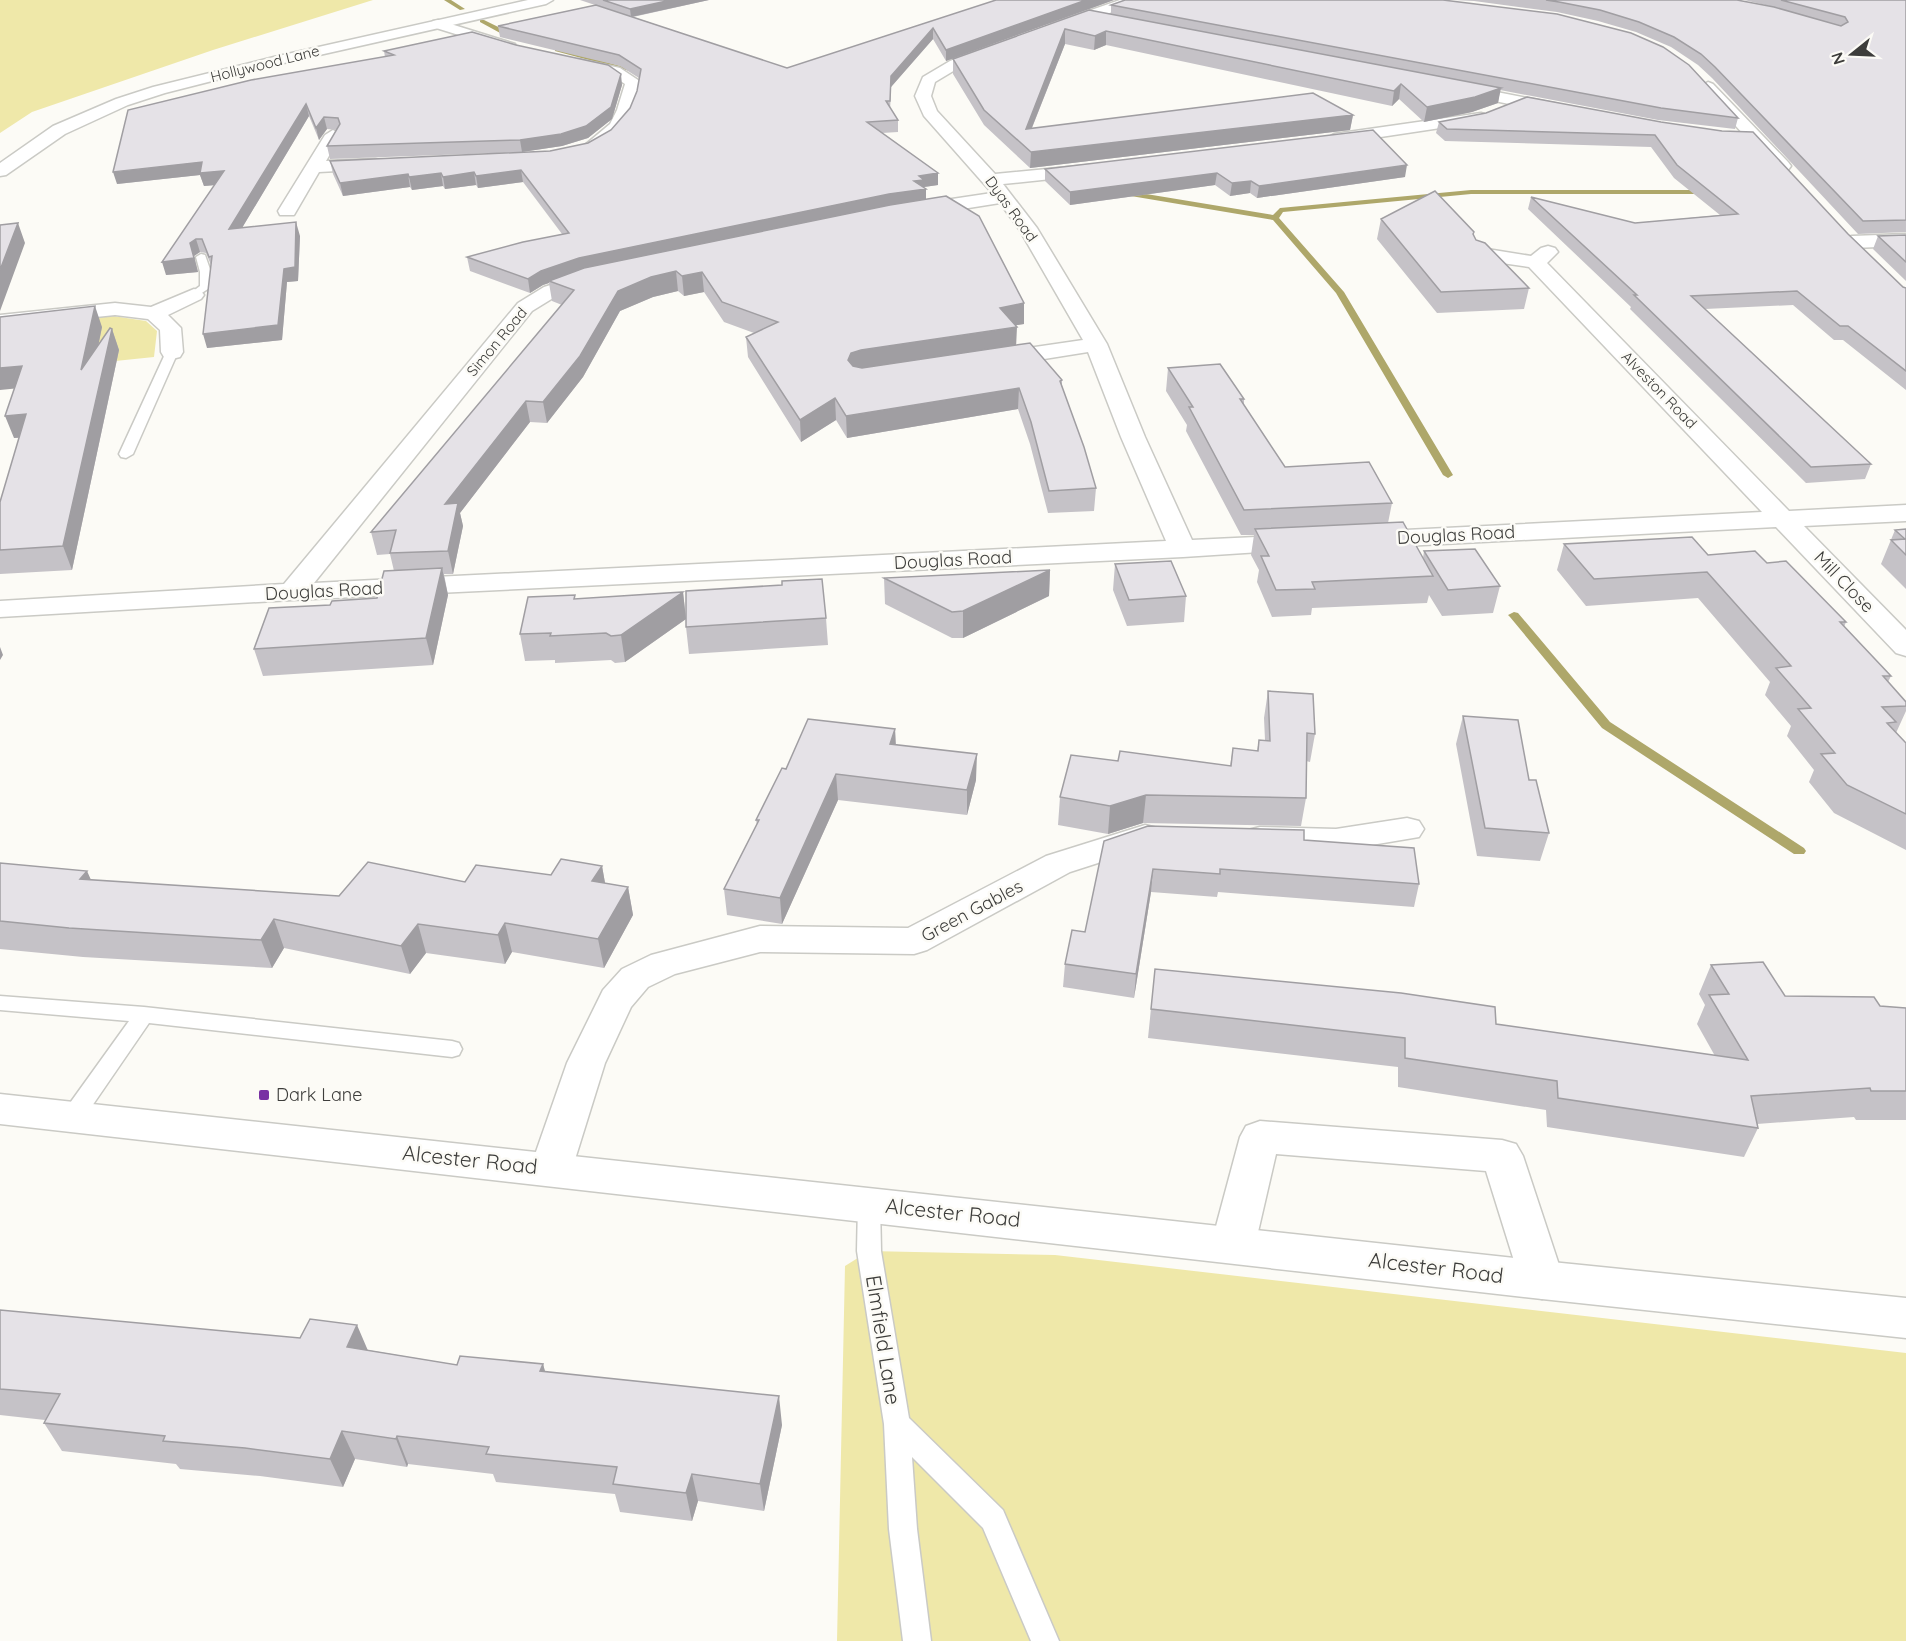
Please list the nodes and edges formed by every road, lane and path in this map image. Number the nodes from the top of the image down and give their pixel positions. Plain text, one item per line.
1 (546, 0) edge
2 (1133, 0) edge
3 (1086, 16) junction
4 (1121, 23) edge
5 (438, 24) junction
6 (1041, 32) edge
7 (1008, 44) edge
8 (523, 51) edge
9 (565, 60) edge
10 (1700, 78) edge
11 (1437, 86) edge
12 (1519, 102) junction
13 (1576, 112) edge
14 (333, 135) edge
15 (1737, 136) edge
16 (1755, 137) junction
17 (1315, 142) edge
18 (575, 150) edge
19 (395, 164) edge
20 (315, 166) junction
21 (1104, 168) edge
22 (0, 171) edge
23 (1796, 181) edge
24 (998, 189) junction
25 (287, 211) dead end
26 (890, 215) edge
27 (1906, 240) edge
28 (1481, 254) edge
29 (201, 257) edge
30 (1868, 257) edge
31 (608, 274) edge
32 (194, 295) joint
33 (154, 314) junction
34 (0, 321) edge
35 (1096, 344) junction
36 (172, 352) joint
37 (979, 362) edge
38 (126, 454) dead end
39 (1906, 513) edge
40 (1782, 518) junction
41 (1183, 549) junction
42 (292, 592) junction
43 (0, 609) edge
44 (1906, 647) edge
45 (1407, 829) dead end
46 (1177, 837) edge
47 (1234, 838) edge
48 (0, 1003) edge
49 (144, 1015) junction
50 (452, 1049) dead end
51 (0, 1109) edge
52 (73, 1116) junction
53 (551, 1169) junction
54 (869, 1204) junction
55 (1233, 1245) junction
56 (1542, 1280) junction
57 (1906, 1318) edge
58 (897, 1424) junction
59 (917, 1641) edge
60 (1046, 1641) edge

1 - 5 street, Hollywood Lane
2 - 3 street
3 - 4 street
3 - 6 street
5 - 8 street
5 - 22 street, Hollywood Lane
7 - 24 street, Dyas Road
9 - 18 street
10 - 16 street
11 - 12 street
12 - 13 street
12 - 17 street
14 - 20 street
15 - 16 street
16 - 23 street
19 - 20 street
20 - 25 street
21 - 24 street
24 - 26 street
24 - 35 street, Dyas Road
27 - 30 street
28 - 40 street, Alveston Road
29 - 32 lane
31 - 42 street, Simon Road
32 - 33 street
33 - 34 street
33 - 36 street
35 - 37 street
35 - 41 street, Dyas Road
36 - 38 lane
39 - 40 street, Douglas Road
40 - 41 street, Douglas Road
40 - 44 street, Mill Close
41 - 42 street, Douglas Road
42 - 43 street, Douglas Road
45 - 47 street
46 - 53 street, Green Gables
48 - 49 lane
49 - 50 lane
49 - 52 lane
51 - 52 street, Alcester Road
52 - 53 street, Alcester Road
53 - 54 street, Alcester Road
54 - 55 street, Alcester Road
54 - 58 lane, Elmfield Lane
55 - 56 street, Alcester Road
55 - 56 street
56 - 57 street, Alcester Road
58 - 59 lane
58 - 60 lane, Elmfield Lane

